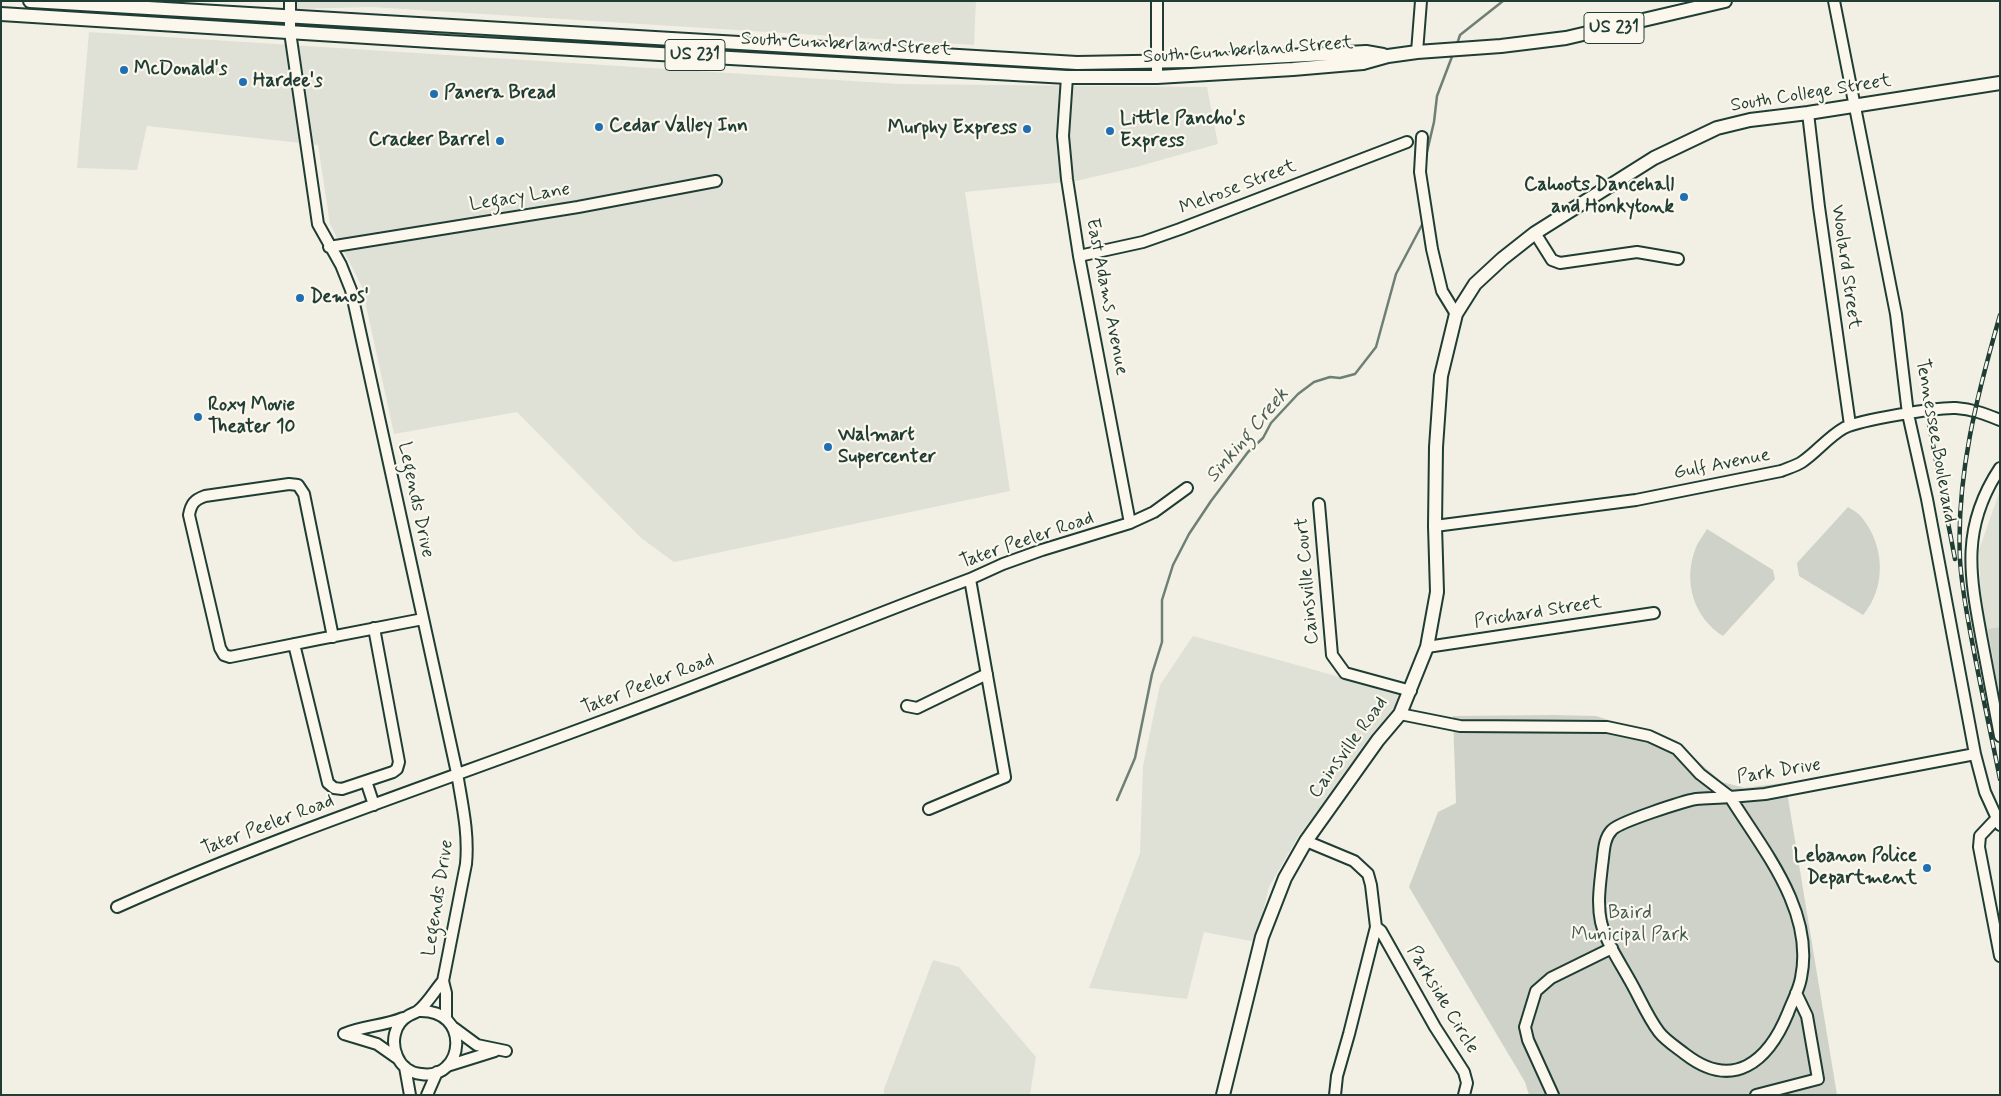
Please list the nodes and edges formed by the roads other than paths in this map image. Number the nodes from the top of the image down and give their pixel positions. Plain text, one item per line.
1 (30, 1) edge
2 (290, 1) edge
3 (1157, 1) edge
4 (1421, 1) edge
5 (1725, 1) edge
6 (1834, 1) edge
7 (1, 14) edge
8 (290, 16) junction
9 (290, 32) junction
10 (1417, 52) junction
11 (1388, 56) junction
12 (1157, 62) junction
13 (1067, 77) junction
14 (1158, 77) junction
15 (2000, 84) edge
16 (1855, 106) junction
17 (1808, 113) junction
18 (1422, 137) dead end
19 (1407, 142) dead end
20 (716, 180) dead end
21 (1535, 233) junction
22 (329, 247) junction
23 (1079, 256) junction
24 (1678, 259) dead end
25 (1456, 314) junction
26 (1908, 414) junction
27 (2000, 420) edge
28 (1850, 425) junction
29 (2000, 468) edge
30 (1187, 488) dead end
31 (1319, 504) dead end
32 (1130, 523) junction
33 (1435, 526) junction
34 (970, 579) junction
35 (1654, 613) dead end
36 (423, 619) junction
37 (374, 628) junction
38 (333, 637) junction
39 (294, 644) junction
40 (1428, 648) junction
41 (987, 674) junction
42 (1410, 691) junction
43 (907, 706) dead end
44 (1400, 714) junction
45 (2000, 736) edge
46 (1975, 754) junction
47 (457, 773) junction
48 (366, 781) junction
49 (1730, 797) junction
50 (374, 804) junction
51 (929, 809) dead end
52 (1998, 822) edge
53 (1306, 841) junction
54 (117, 907) dead end
55 (1376, 927) junction
56 (1612, 948) junction
57 (2000, 956) edge
58 (444, 978) junction
59 (1796, 993) junction
60 (418, 1011) junction
61 (405, 1017) junction
62 (450, 1023) junction
63 (402, 1064) junction
64 (446, 1066) junction
65 (437, 1072) junction
66 (410, 1095) edge
67 (427, 1095) edge
68 (1223, 1095) edge
69 (1335, 1095) edge
70 (1464, 1095) edge
71 (1553, 1095) edge
72 (1756, 1095) edge

1 - 8 main road, South Cumberland Street / US 231
2 - 8 street, Legends Drive
3 - 12 street
4 - 10 street
5 - 10 main road, South Cumberland Street / US 231
6 - 16 street, Tennessee Boulevard
7 - 9 main road, South Cumberland Street / US 231
8 - 9 street, Legends Drive
8 - 12 main road, South Cumberland Street / US 231
9 - 13 main road, South Cumberland Street / US 231
9 - 22 street, Legends Drive
10 - 11 main road, South Cumberland Street / US 231
11 - 12 main road, South Cumberland Street / US 231
11 - 14 main road, South Cumberland Street / US 231
12 - 14 street
13 - 14 main road, South Cumberland Street / US 231
13 - 23 street, East Adams Avenue
15 - 16 main road, South College Street
16 - 17 main road, South College Street
16 - 26 street, Tennessee Boulevard
17 - 21 main road, South College Street
17 - 28 street, Woolard Street
18 - 25 street
19 - 23 street, Melrose Street
20 - 22 street, Legacy Lane
21 - 24 street
21 - 25 main road, Cainsville Road
22 - 36 street, Legends Drive
23 - 32 street, East Adams Avenue
25 - 33 main road, Cainsville Road
26 - 27 street, Gulf Avenue
26 - 28 street, Gulf Avenue
26 - 46 street, Tennessee Boulevard
28 - 33 street, Gulf Avenue
29 - 45 street
30 - 32 street, Tater Peeler Road
31 - 42 street, Cainsville Court
32 - 34 street, Tater Peeler Road
33 - 40 main road, Cainsville Road
34 - 41 street
34 - 47 street, Tater Peeler Road
35 - 40 street, Prichard Street
36 - 37 street
36 - 47 street, Legends Drive
37 - 38 street
37 - 48 street
38 - 39 street
38 - 39 street
39 - 48 street
40 - 42 main road, Cainsville Road
41 - 43 street
41 - 51 street
42 - 44 main road, Cainsville Road
44 - 49 street, Park Drive
44 - 53 main road, Cainsville Road
46 - 49 street, Park Drive
46 - 52 street, Tennessee Boulevard
47 - 50 street, Tater Peeler Road
47 - 58 street, Legends Drive
48 - 50 street
49 - 56 street
49 - 59 street
50 - 54 street, Tater Peeler Road
52 - 57 street
53 - 55 street, Parkside Circle
53 - 68 main road, Cainsville Road
55 - 69 street, Parkside Circle
55 - 70 street, Parkside Circle
56 - 59 street
56 - 71 street
58 - 60 street, Legends Drive
58 - 62 street, Legends Drive
59 - 72 street
60 - 61 street, Legends Drive
60 - 62 street
61 - 63 street
61 - 63 street, Legends Drive
62 - 64 street, Legends Drive
62 - 64 street
63 - 65 street
63 - 66 street
64 - 65 street, Legends Drive
65 - 67 street

